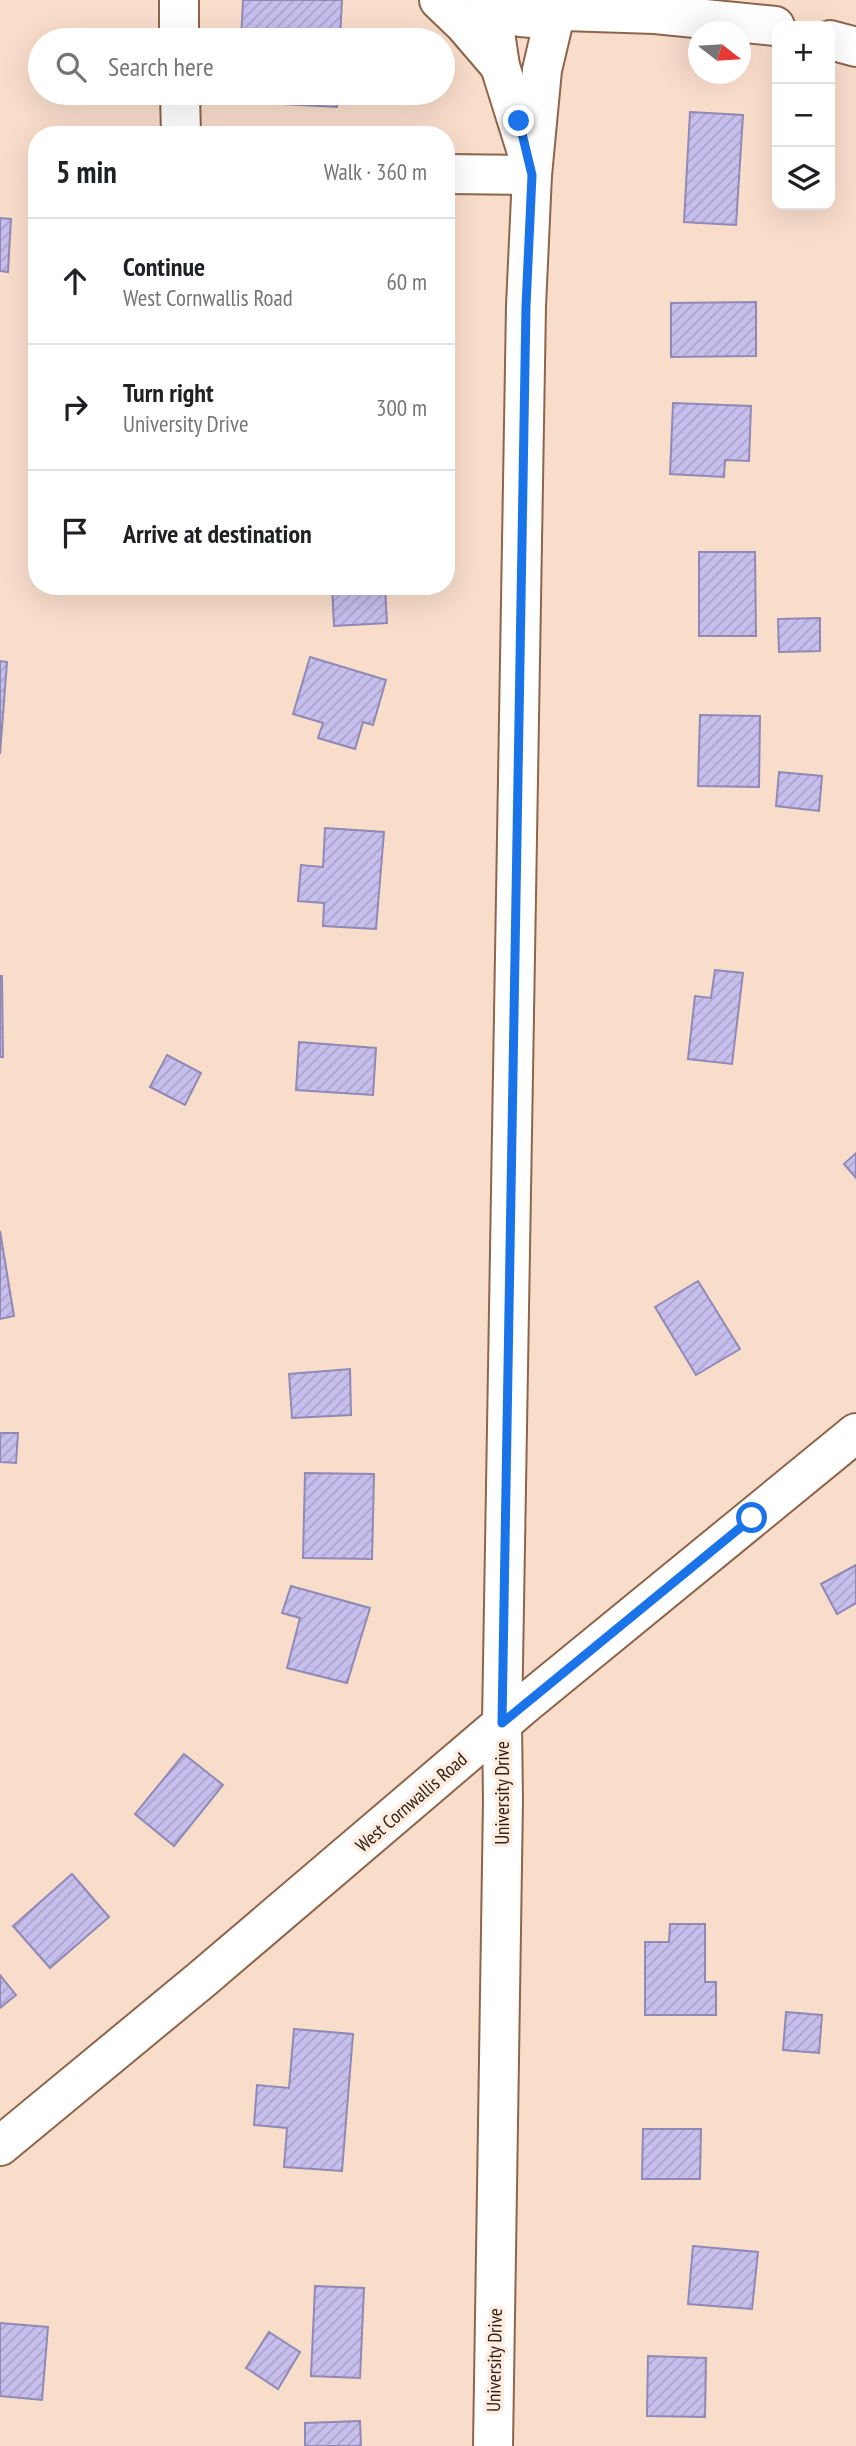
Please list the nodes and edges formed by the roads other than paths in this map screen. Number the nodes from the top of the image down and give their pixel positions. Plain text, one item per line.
1 (179, 0) edge
2 (439, 0) edge
3 (709, 0) edge
4 (487, 1) edge
5 (566, 9) edge
6 (772, 24) edge
7 (772, 26) edge
8 (179, 28) edge
9 (835, 41) edge
10 (856, 47) edge
11 (500, 66) junction
12 (180, 105) edge
13 (181, 126) edge
14 (455, 174) edge
15 (532, 175) junction
16 (856, 1433) edge
17 (502, 1723) junction
18 (0, 2146) edge
19 (493, 2446) edge

1 - 8 street
2 - 11 street
3 - 6 street
4 - 5 street
4 - 11 street, University Drive
5 - 7 street
5 - 15 street, University Drive
9 - 10 street
11 - 15 street, University Drive
12 - 13 street
14 - 15 street
15 - 17 street, University Drive
16 - 17 street, West Cornwallis Road
17 - 18 street, West Cornwallis Road
17 - 19 street, University Drive

